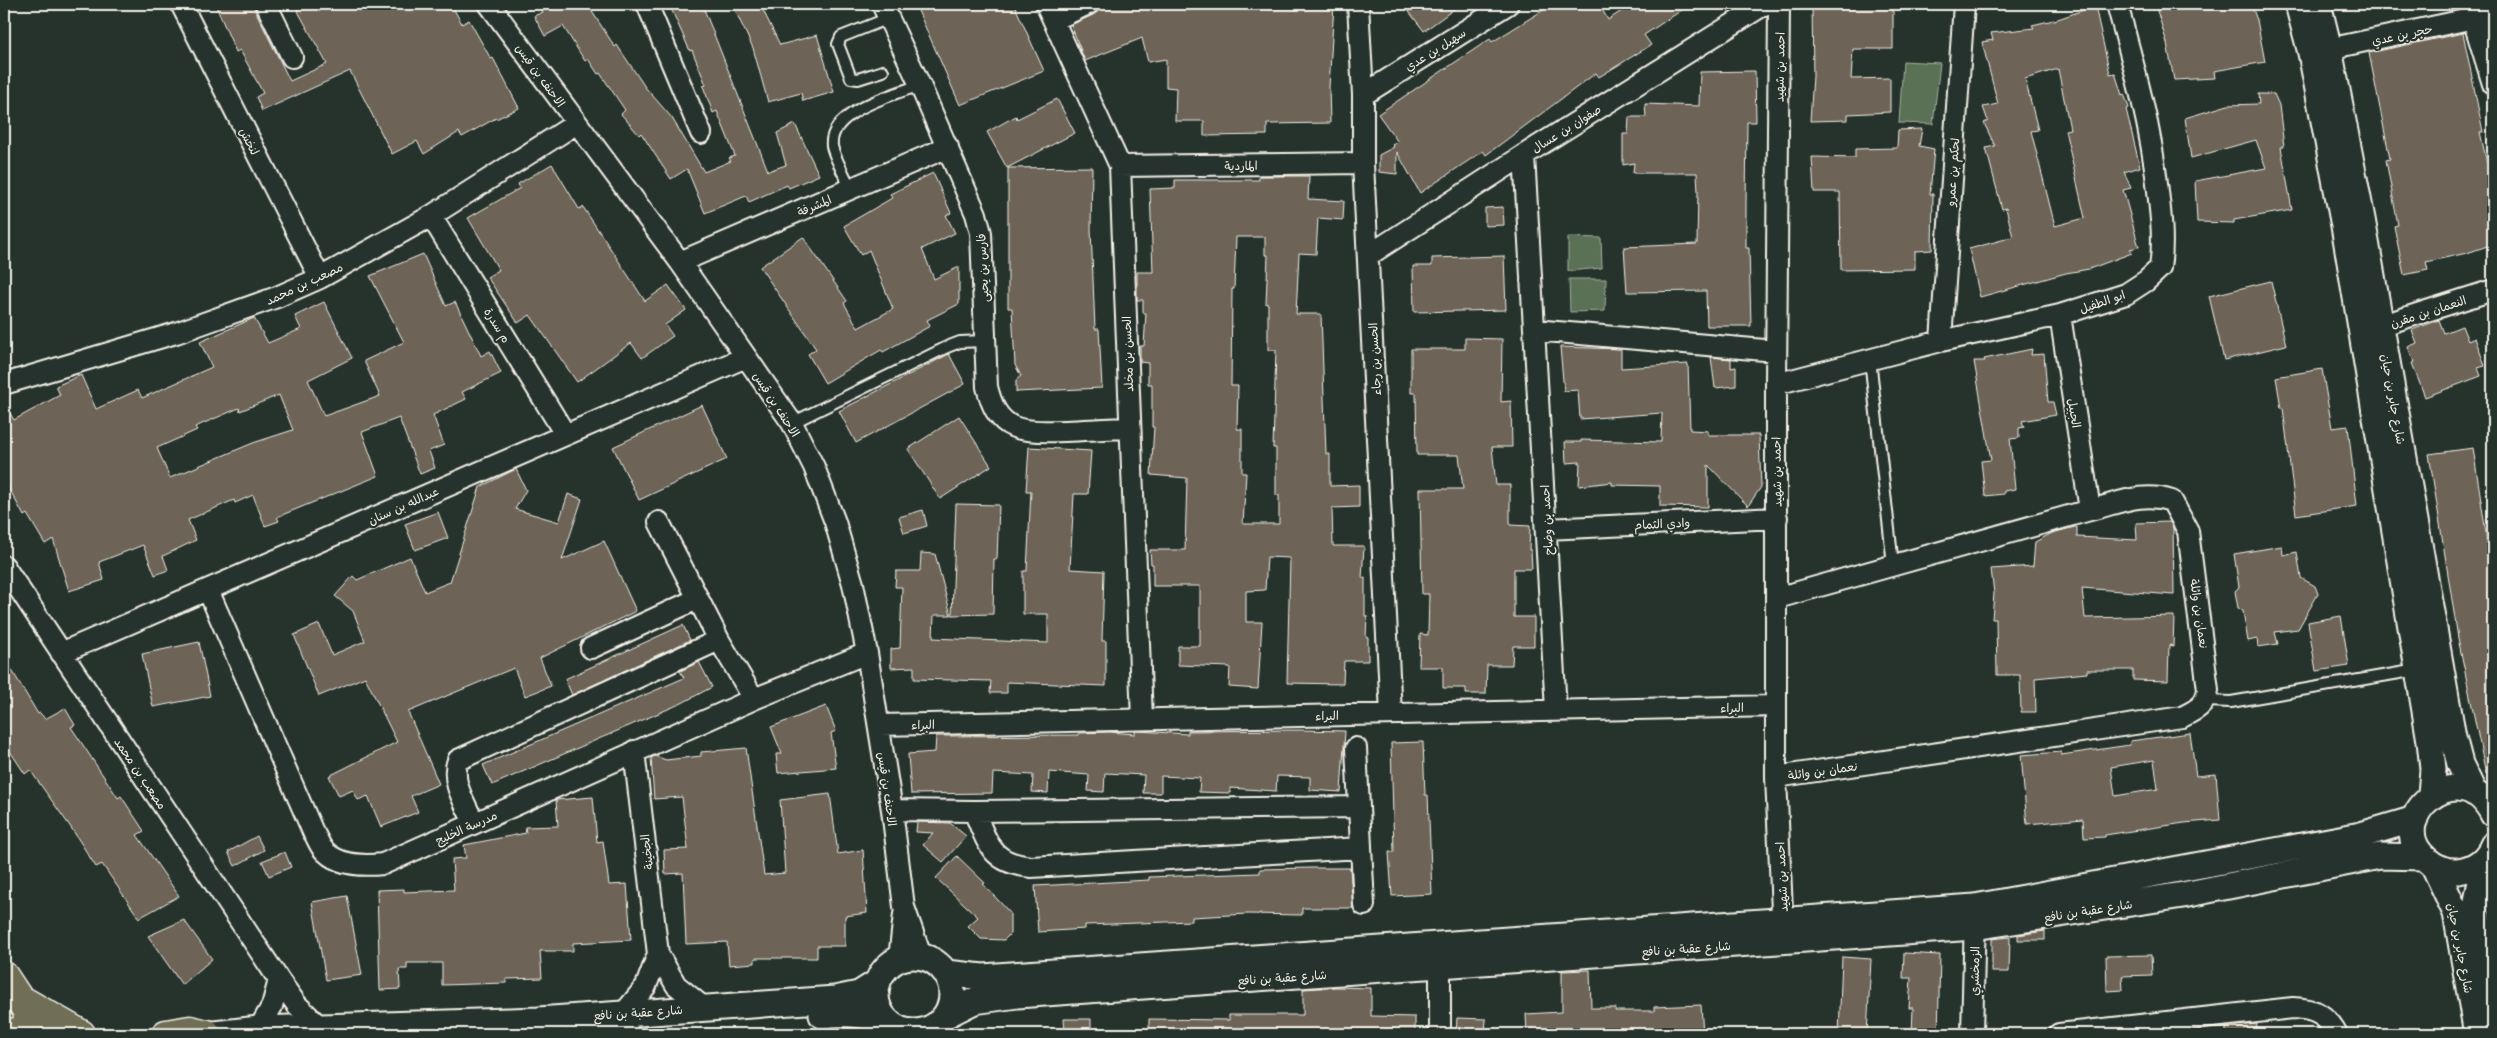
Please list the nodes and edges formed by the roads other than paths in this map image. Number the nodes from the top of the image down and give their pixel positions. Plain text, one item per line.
1 (181, 4) edge
2 (266, 4) edge
3 (489, 4) edge
4 (648, 4) edge
5 (1088, 4) edge
6 (1358, 4) edge
7 (1508, 4) edge
8 (1765, 4) edge
9 (1779, 4) edge
10 (1964, 4) edge
11 (2116, 4) edge
12 (2298, 4) edge
13 (2318, 4) edge
14 (885, 11) edge
15 (1050, 12) edge
16 (2493, 14) edge
17 (2473, 19) junction
18 (2320, 51) junction
19 (292, 57) dead end
20 (883, 71) dead end
21 (2493, 84) edge
22 (920, 85) junction
23 (1362, 95) junction
24 (577, 123) junction
25 (701, 133) dead end
26 (948, 147) junction
27 (1524, 155) junction
28 (1363, 163) junction
29 (1120, 166) junction
30 (851, 189) junction
31 (431, 216) junction
32 (1369, 255) junction
33 (680, 262) junction
34 (320, 278) junction
35 (2493, 290) edge
36 (2060, 315) junction
37 (2372, 328) junction
38 (1534, 330) junction
39 (984, 341) junction
40 (1941, 341) junction
41 (1776, 351) junction
42 (746, 357) junction
43 (1870, 359) junction
44 (4, 384) edge
45 (1776, 384) junction
46 (792, 423) junction
47 (1130, 428) junction
48 (565, 434) junction
49 (2090, 510) junction
50 (1777, 518) junction
51 (659, 522) dead end
52 (1546, 529) junction
53 (1893, 565) junction
54 (4, 566) edge
55 (208, 590) junction
56 (1777, 598) junction
57 (697, 599) junction
58 (719, 640) junction
59 (591, 648) dead end
60 (867, 652) junction
61 (61, 653) junction
62 (2419, 670) junction
63 (754, 699) junction
64 (2206, 702) junction
65 (1776, 706) junction
66 (1556, 710) junction
67 (1391, 714) junction
68 (1142, 719) junction
69 (879, 724) junction
70 (1356, 748) dead end
71 (634, 751) junction
72 (1776, 776) junction
73 (2431, 796) junction
74 (2488, 806) edge
75 (1359, 807) junction
76 (892, 810) junction
77 (974, 812) junction
78 (2414, 819) junction
79 (474, 823) junction
80 (1361, 848) junction
81 (2490, 851) edge
82 (2429, 861) junction
83 (1364, 905) dead end
84 (1974, 917) junction
85 (1783, 931) junction
86 (1449, 943) junction
87 (658, 954) junction
88 (910, 957) junction
89 (1440, 966) junction
90 (946, 973) junction
91 (4, 976) edge
92 (278, 980) junction
93 (878, 982) junction
94 (703, 1007) junction
95 (2493, 1010) edge
96 (624, 1013) junction
97 (30, 1015) edge
98 (320, 1027) junction
99 (920, 1028) edge
100 (259, 1029) junction
101 (2163, 1029) edge
102 (4, 1032) edge
103 (81, 1034) edge
104 (166, 1034) edge
105 (207, 1034) edge
106 (214, 1034) edge
107 (580, 1034) edge
108 (1440, 1034) edge
109 (1972, 1034) edge
110 (2059, 1034) edge
111 (2337, 1034) edge
112 (2477, 1034) edge

1 - 34 street, لنخش
2 - 19 street
3 - 24 street, الاحنف بن قيس
4 - 25 street
5 - 15 street
6 - 23 street, الحسن بن رجاء
7 - 23 street, سهيل بن عدي
8 - 27 street, صفوان بن عسال
9 - 41 street, احمد بن شهيد
10 - 40 street, لحكم بن عمرو
11 - 36 street, ابو الطفيل
12 - 18 street, شارع جابر بن حيان
13 - 18 street, شارع جابر بن حيان
14 - 20 lane
14 - 22 street, فارس بن يحيى
15 - 29 street, الحسن بن مخلد
16 - 17 street, حجر بن عدي
17 - 18 street, حجر بن عدي
17 - 21 street
18 - 37 street, شارع جابر بن حيان
22 - 26 street, فارس بن يحيى
22 - 30 lane
23 - 28 street, الحسن بن رجاء
24 - 31 street, مصعب بن محمد
24 - 33 street, الاحنف بن قيس
26 - 30 street, المشرفة
26 - 39 street, فارس بن يحيى
27 - 32 street, صفوان بن عسال
27 - 38 street, احمد بن وضاح
28 - 29 street, الماردية
28 - 32 street, الحسن بن رجاء
29 - 47 street, الحسن بن مخلد
30 - 33 street, المشرفة
31 - 34 street, مصعب بن محمد
31 - 48 street, م سدرة
32 - 67 street, الحسن بن رجاء
33 - 42 street, الاحنف بن قيس
34 - 44 street, مصعب بن محمد
35 - 37 street, النعمان بن مقرن
36 - 40 street, ابو الطفيل
36 - 49 street, الجبيل
37 - 62 street, شارع جابر بن حيان
37 - 74 street, شارع جابر بن حيان
38 - 41 street
38 - 52 street, احمد بن وضاح
39 - 46 lane
39 - 47 street, فارس بن يحيى
40 - 43 street, ابو الطفيل
41 - 45 street, احمد بن شهيد
42 - 46 street, الاحنف بن قيس
42 - 48 street, عبدالله بن سنان
43 - 45 street, ابو الطفيل
43 - 53 lane
45 - 50 street, احمد بن شهيد
46 - 60 street, الاحنف بن قيس
47 - 68 street, الحسن بن مخلد
48 - 55 street, عبدالله بن سنان
49 - 53 street, نعمان بن وائلة
49 - 64 street, نعمان بن وائلة
50 - 52 street, وادي الثمام
50 - 56 street, احمد بن شهيد
51 - 57 street
52 - 66 street, احمد بن وضاح
53 - 56 street, نعمان بن وائلة
54 - 61 street, مصعب بن محمد
55 - 61 street, عبدالله بن سنان
55 - 79 street, مدرسة الخليج
56 - 65 street, احمد بن شهيد
57 - 58 street
57 - 59 street
58 - 63 street
58 - 79 street
60 - 63 street, مدرسة الخليج
60 - 69 street, الاحنف بن قيس
61 - 92 street, مصعب بن محمد
62 - 64 lane
62 - 73 street, شارع جابر بن حيان
63 - 71 street, مدرسة الخليج
64 - 72 street, نعمان بن وائلة
65 - 66 street, البراء
65 - 72 street, احمد بن شهيد
66 - 67 street, البراء
67 - 68 street, البراء
68 - 69 street, البراء
69 - 76 street, الاحنف بن قيس
70 - 75 street
71 - 79 street, مدرسة الخليج
71 - 87 street, الجخينة
72 - 85 street, احمد بن شهيد
73 - 74 street
73 - 78 street
75 - 77 street
75 - 80 street
76 - 77 street
76 - 88 street, الاحنف بن قيس
77 - 80 street
78 - 82 street, شارع جابر بن حيان
78 - 84 street, شارع عقبة بن نافع
80 - 83 street
81 - 82 street, شارع عقبة بن نافع
81 - 95 street, شارع جابر بن حيان
82 - 84 street, شارع عقبة بن نافع
82 - 112 street, شارع جابر بن حيان
84 - 85 street, شارع عقبة بن نافع
84 - 109 street, الزمخشري
85 - 86 street, شارع عقبة بن نافع
85 - 89 street, شارع عقبة بن نافع
86 - 89 street
86 - 90 street, شارع عقبة بن نافع
87 - 94 street, الجخينة
87 - 96 street, الجخينة
88 - 90 street
88 - 93 street
89 - 99 street, شارع عقبة بن نافع
89 - 108 street
90 - 99 street
91 - 97 main road
92 - 98 street, مصعب بن محمد
92 - 100 street
93 - 94 street, شارع عقبة بن نافع
93 - 99 street
94 - 96 street, شارع عقبة بن نافع
96 - 98 street, شارع عقبة بن نافع
97 - 102 main road
97 - 103 main road
98 - 100 street, شارع عقبة بن نافع
99 - 107 street, شارع عقبة بن نافع
100 - 106 street, شارع عقبة بن نافع
101 - 110 street
101 - 111 street
104 - 105 main road

